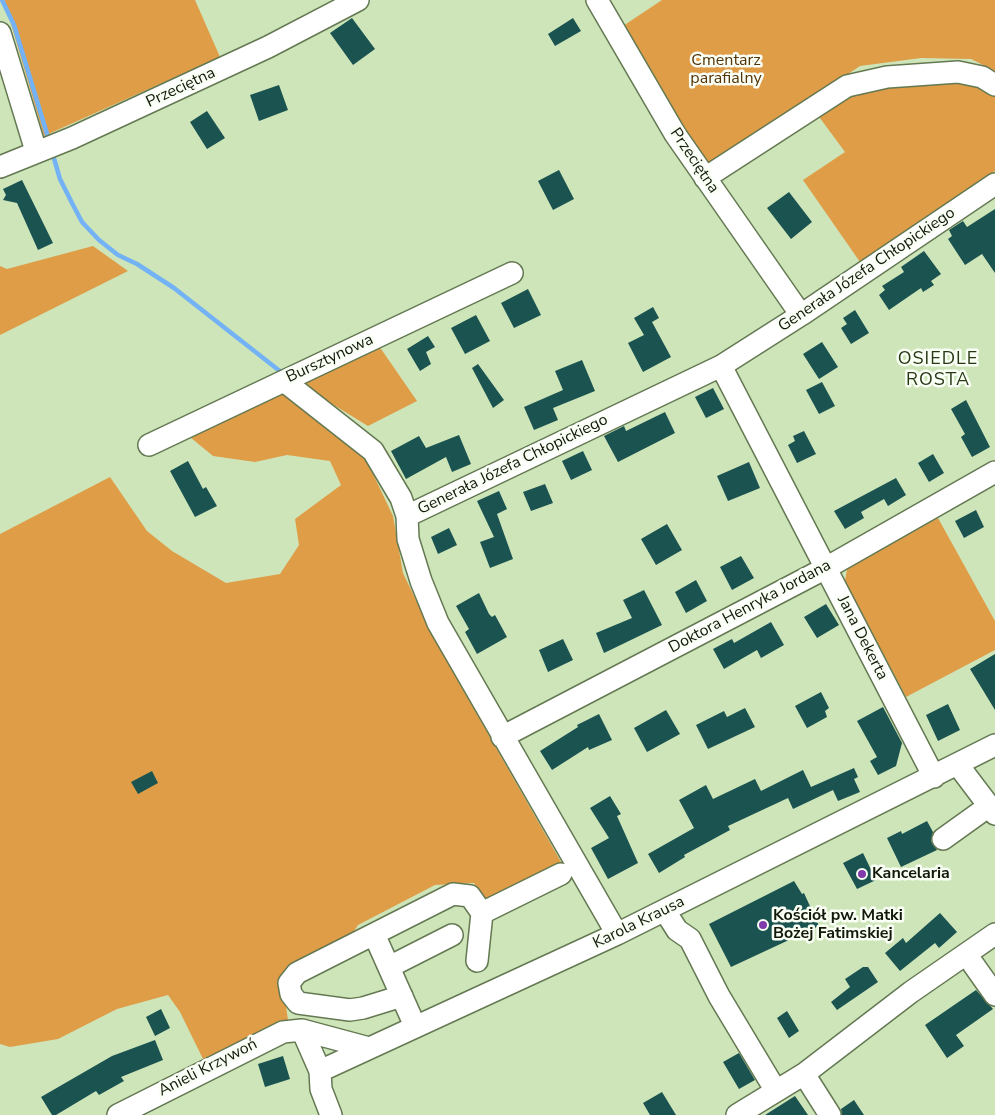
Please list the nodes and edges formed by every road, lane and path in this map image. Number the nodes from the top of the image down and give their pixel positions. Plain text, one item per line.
1 (358, 0) edge
2 (597, 0) edge
3 (0, 33) edge
4 (995, 85) edge
5 (36, 151) junction
6 (0, 167) edge
7 (705, 178) junction
8 (995, 184) edge
9 (512, 273) dead end
10 (801, 316) junction
11 (721, 366) junction
12 (284, 381) junction
13 (149, 445) dead end
14 (995, 472) edge
15 (406, 516) junction
16 (826, 568) junction
17 (502, 737) junction
18 (995, 745) edge
19 (958, 765) junction
20 (934, 777) junction
21 (992, 810) edge
22 (942, 839) dead end
23 (561, 874) dead end
24 (665, 911) junction
25 (482, 913) junction
26 (374, 934) junction
27 (617, 934) junction
28 (995, 934) edge
29 (452, 935) dead end
30 (966, 954) junction
31 (477, 961) dead end
32 (389, 967) junction
33 (995, 994) edge
34 (402, 996) junction
35 (415, 1026) junction
36 (302, 1030) junction
37 (369, 1048) junction
38 (320, 1071) junction
39 (804, 1074) junction
40 (776, 1091) junction
41 (118, 1115) edge
42 (331, 1115) edge
43 (737, 1115) edge
44 (830, 1115) edge

1 - 5 street, Przeciętna
2 - 7 street, Przeciętna
3 - 5 street
4 - 7 street
5 - 6 street, Przeciętna
7 - 10 street, Przeciętna
8 - 10 street, Generała Józefa Chłopickiego
9 - 12 street, Bursztynowa
10 - 11 street, Generała Józefa Chłopickiego
11 - 15 street, Generała Józefa Chłopickiego
11 - 16 street, Jana Dekerta
12 - 13 street, Bursztynowa
12 - 15 street
14 - 16 street, Doktora Henryka Jordana
15 - 17 street, Generała Józefa Chłopickiego
16 - 17 street, Doktora Henryka Jordana
16 - 20 street, Jana Dekerta
17 - 27 street, Generała Józefa Chłopickiego
18 - 19 street, Karola Krausa
19 - 20 street, Karola Krausa
19 - 21 street
20 - 24 street, Karola Krausa
21 - 22 street
23 - 25 street
24 - 27 street, Karola Krausa
24 - 40 street
25 - 26 street
25 - 31 street
26 - 32 street
26 - 34 street
27 - 35 street, Karola Krausa
28 - 30 street
29 - 32 street
30 - 33 street
30 - 39 street
32 - 34 street
34 - 35 street
35 - 37 street, Karola Krausa
36 - 37 street, Anieli Krzywoń
36 - 38 street
36 - 41 street, Anieli Krzywoń
37 - 38 street, Karola Krausa
38 - 42 street
39 - 40 street
39 - 44 street
40 - 43 street

